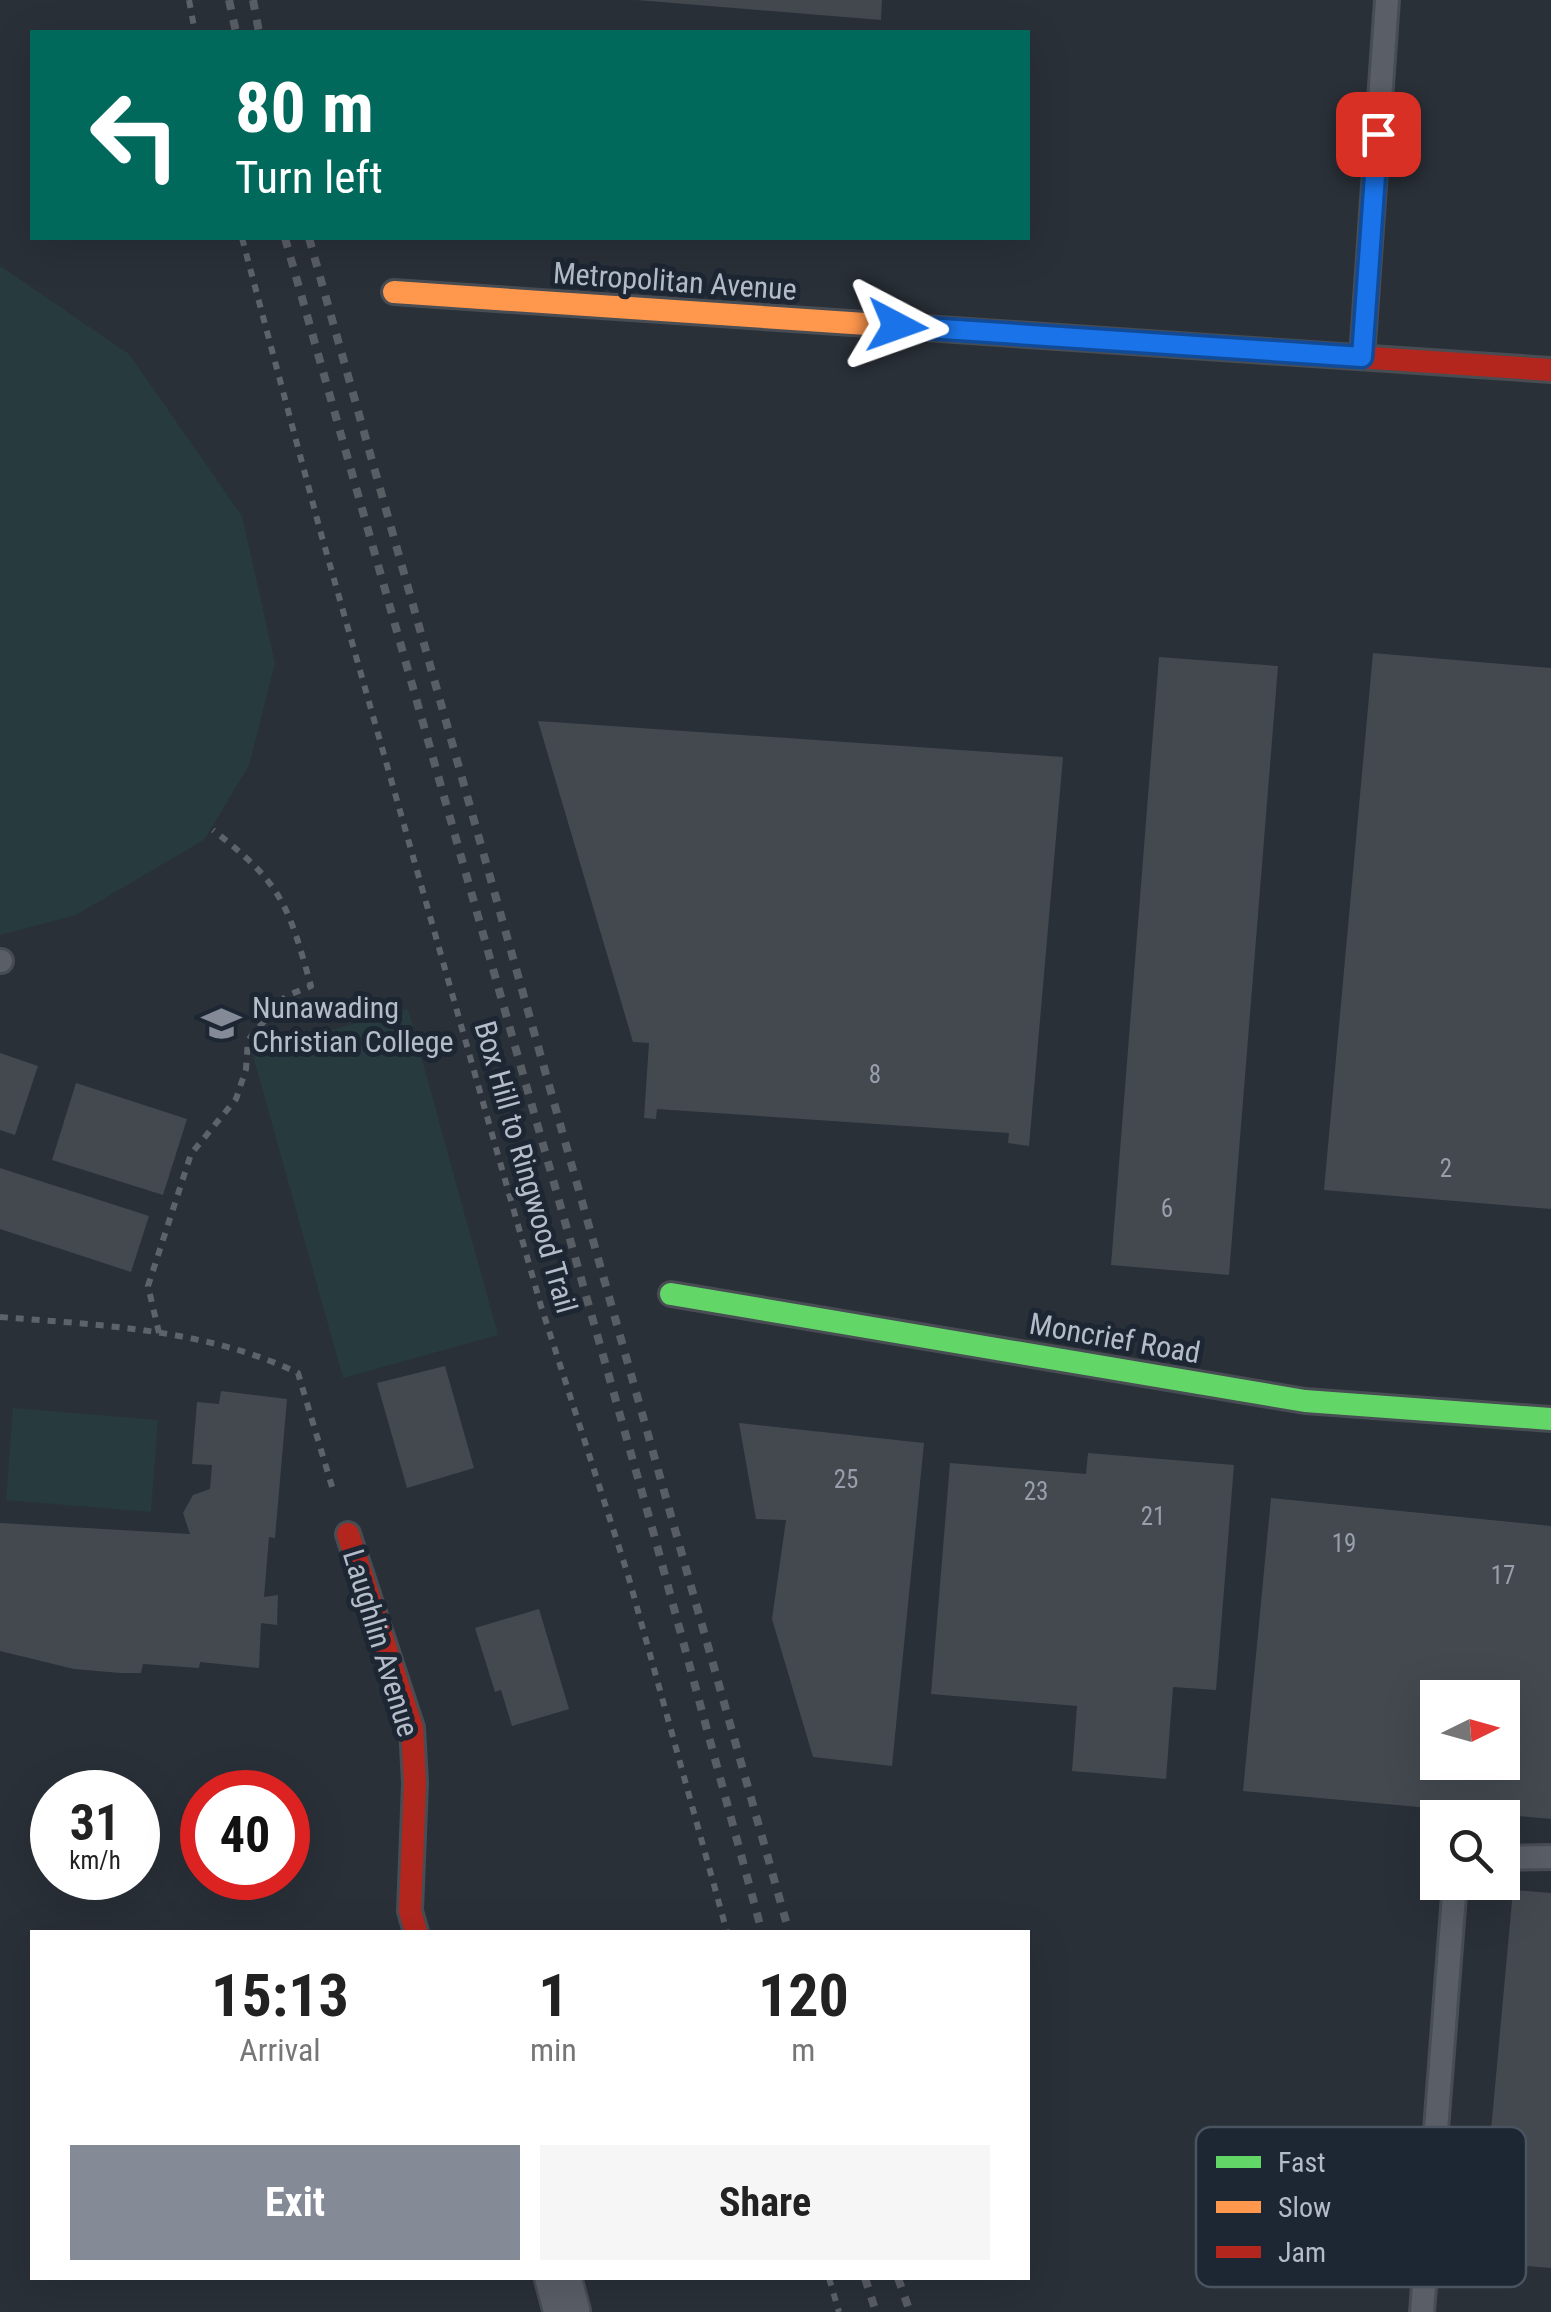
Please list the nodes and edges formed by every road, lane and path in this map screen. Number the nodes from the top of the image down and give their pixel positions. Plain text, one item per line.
1 (189, 0) edge
2 (1387, 0) edge
3 (195, 30) edge
4 (243, 240) edge
5 (394, 292) dead end
6 (1362, 357) junction
7 (1551, 370) edge
8 (213, 830) dead end
9 (672, 1294) dead end
10 (0, 1317) edge
11 (159, 1333) junction
12 (1551, 1419) edge
13 (348, 1534) joint
14 (1551, 1857) edge
15 (1520, 1858) edge
16 (1455, 1900) edge
17 (415, 1930) edge
18 (726, 1930) edge
19 (1437, 2127) edge
20 (559, 2280) edge
21 (830, 2280) edge
22 (1424, 2287) edge
23 (567, 2312) edge
24 (839, 2312) edge
25 (1422, 2312) edge

1 - 3 path
2 - 6 lane
4 - 18 path, Box Hill to Ringwood Trail
5 - 6 street, Metropolitan Avenue
6 - 7 street, Metropolitan Avenue
8 - 11 path
9 - 12 street, Moncrief Road
10 - 11 path
11 - 13 path
13 - 17 street, Laughlin Avenue
14 - 15 lane
16 - 19 lane
20 - 23 street
21 - 24 path
22 - 25 lane

